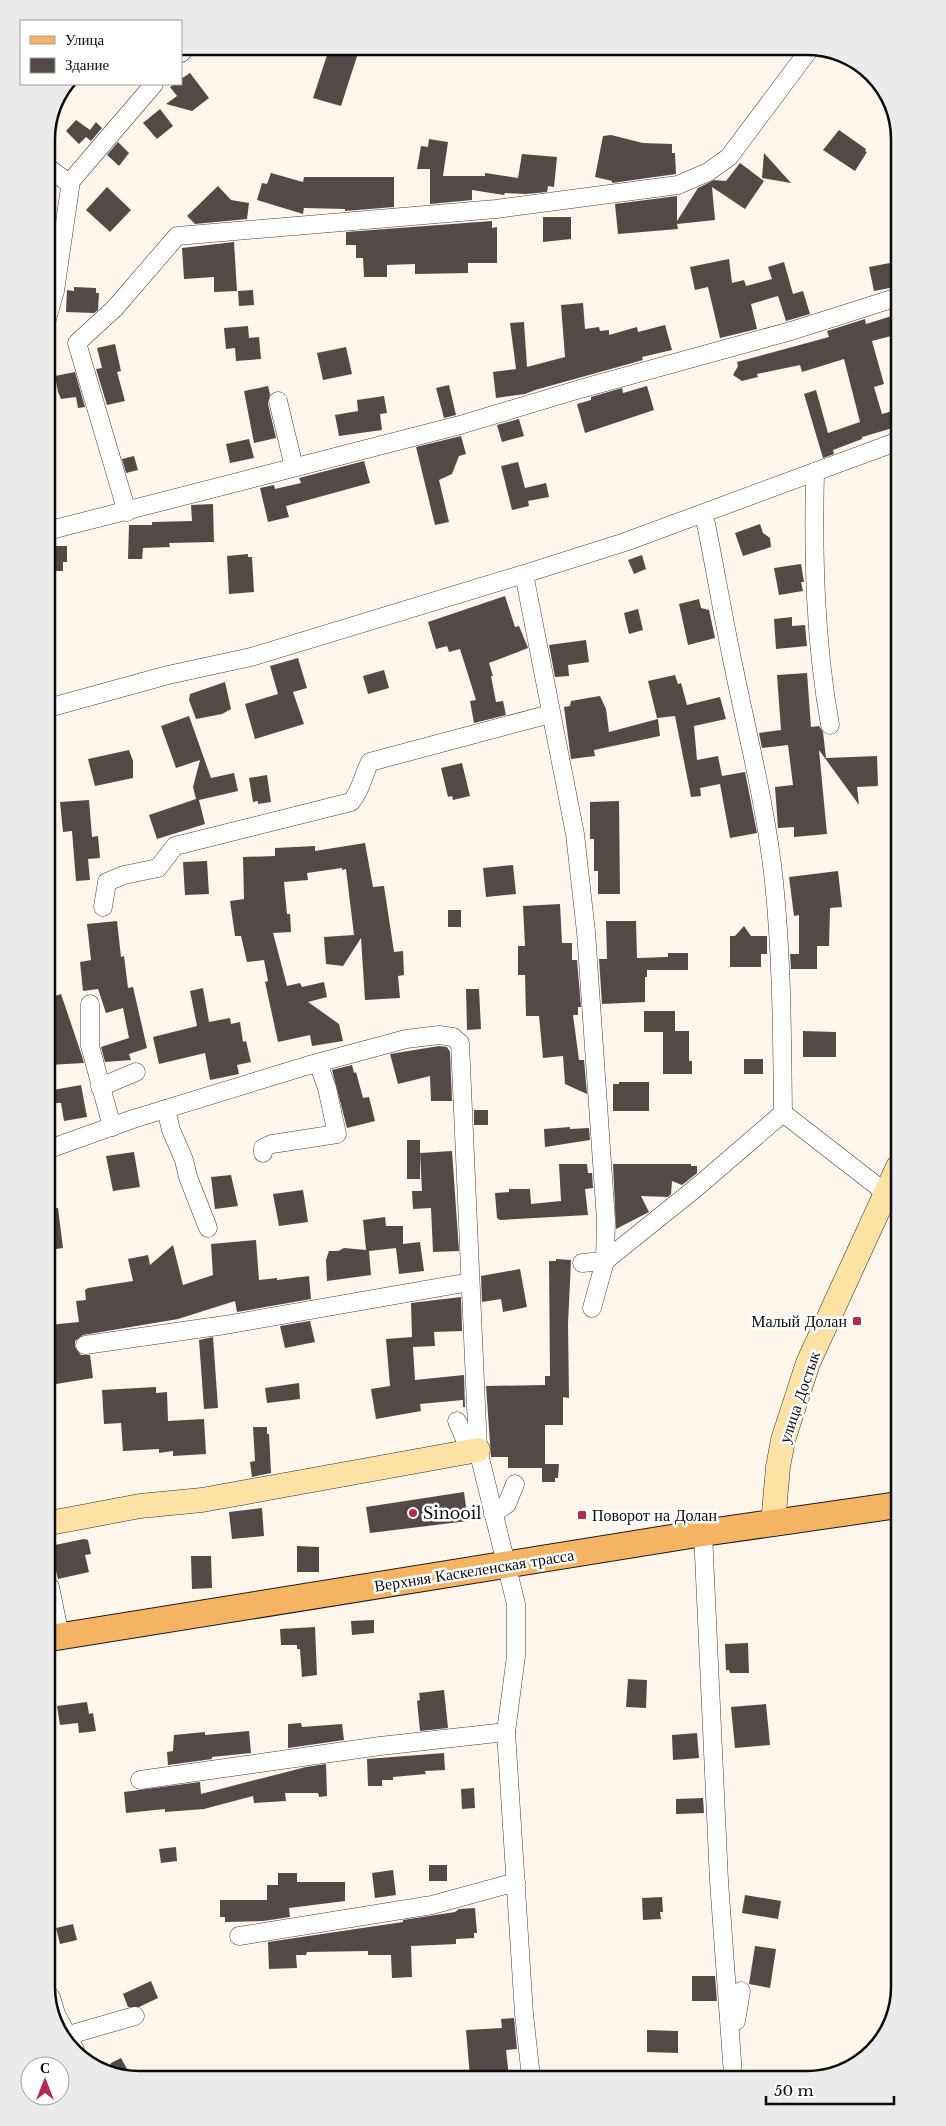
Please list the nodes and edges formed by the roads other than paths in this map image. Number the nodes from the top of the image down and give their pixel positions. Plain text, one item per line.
1 (805, 55) edge
2 (153, 85) edge
3 (55, 173) edge
4 (70, 184) junction
5 (55, 291) edge
6 (891, 299) edge
7 (278, 400) dead end
8 (891, 444) edge
9 (294, 466) junction
10 (815, 472) junction
11 (127, 512) junction
12 (704, 514) junction
13 (55, 529) edge
14 (524, 574) junction
15 (55, 706) edge
16 (550, 714) junction
17 (830, 726) dead end
18 (104, 907) dead end
19 (90, 1004) dead end
20 (318, 1063) junction
21 (136, 1072) dead end
22 (100, 1087) junction
23 (166, 1109) junction
24 (783, 1113) junction
25 (112, 1127) junction
26 (55, 1147) edge
27 (263, 1153) dead end
28 (891, 1182) edge
29 (886, 1193) junction
30 (208, 1228) dead end
31 (605, 1261) junction
32 (582, 1263) dead end
33 (470, 1282) junction
34 (592, 1308) dead end
35 (85, 1345) dead end
36 (457, 1421) dead end
37 (474, 1451) junction
38 (515, 1484) dead end
39 (891, 1506) edge
40 (493, 1514) junction
41 (55, 1522) edge
42 (773, 1524) junction
43 (703, 1534) junction
44 (505, 1565) junction
45 (55, 1637) edge
46 (506, 1732) junction
47 (140, 1780) dead end
48 (516, 1882) junction
49 (239, 1936) dead end
50 (741, 1991) dead end
51 (135, 2016) dead end
52 (731, 2038) junction
53 (74, 2041) edge
54 (530, 2071) edge
55 (733, 2071) edge

1 - 11 street
2 - 4 street
3 - 4 street
4 - 5 street
6 - 9 street
7 - 9 street
8 - 10 street
9 - 11 street
10 - 12 street
10 - 17 street
11 - 13 street
12 - 14 street
12 - 24 street
14 - 15 street
14 - 16 street
16 - 18 street
16 - 31 street
19 - 22 street
20 - 23 street
20 - 27 street
20 - 33 street
21 - 22 street
22 - 25 street
23 - 25 street
23 - 30 street
24 - 29 street
24 - 31 street
25 - 26 street
28 - 29 street, улица Достык
29 - 42 street, улица Достык
31 - 32 street
31 - 34 street
33 - 35 street
33 - 37 street
36 - 37 street
37 - 40 street
37 - 41 street
38 - 40 street
39 - 42 main road, Верхняя Каскеленская трасса
40 - 44 street
42 - 43 main road, Верхняя Каскеленская трасса
43 - 44 main road, Верхняя Каскеленская трасса
43 - 52 street
44 - 45 main road, Верхняя Каскеленская трасса
44 - 46 street
46 - 47 street
46 - 48 street
48 - 49 street
48 - 54 street
50 - 52 street
51 - 53 street
52 - 55 street

